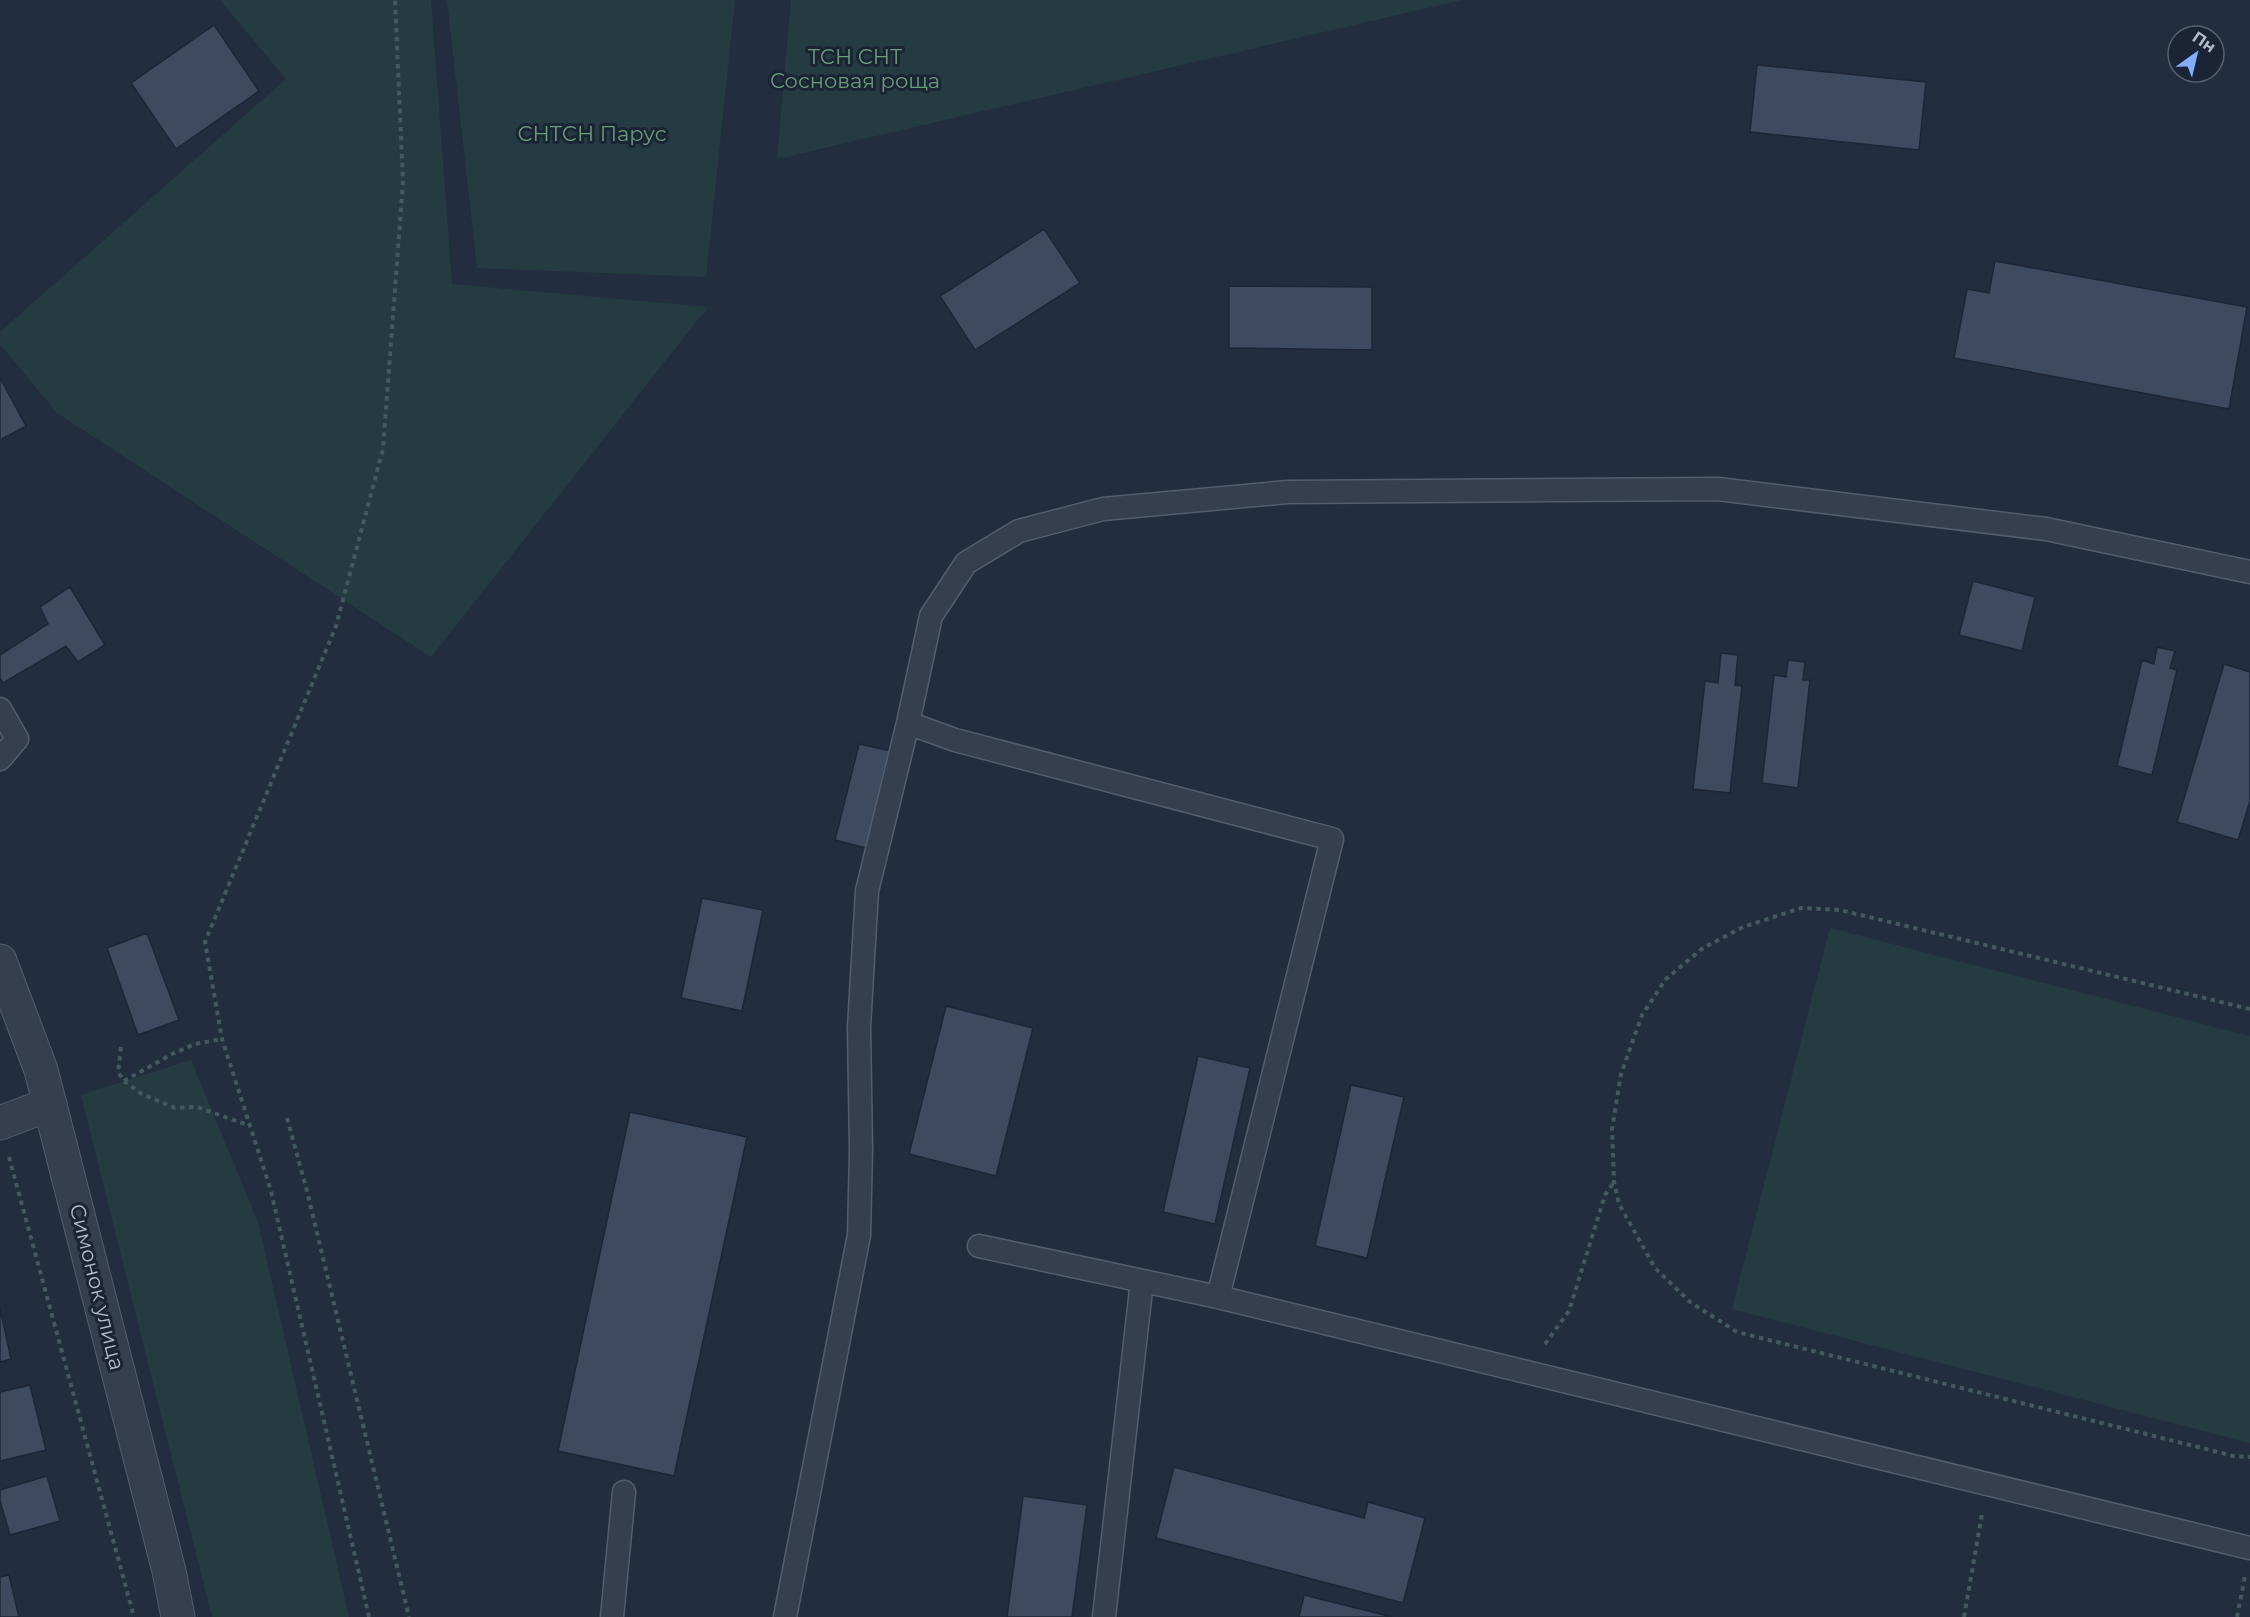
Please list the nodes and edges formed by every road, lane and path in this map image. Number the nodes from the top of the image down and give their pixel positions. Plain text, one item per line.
1 (395, 0) edge
2 (2250, 572) edge
3 (0, 709) edge
4 (908, 723) junction
5 (0, 759) edge
6 (0, 961) edge
7 (2250, 1009) edge
8 (222, 1039) junction
9 (121, 1047) dead end
10 (124, 1081) junction
11 (50, 1104) junction
12 (286, 1118) dead end
13 (249, 1126) junction
14 (3, 1136) edge
15 (1614, 1182) junction
16 (980, 1246) dead end
17 (1142, 1281) junction
18 (1218, 1298) junction
19 (1525, 1372) junction
20 (2250, 1457) edge
21 (1988, 1484) junction
22 (624, 1492) dead end
23 (2250, 1548) edge
24 (2246, 1572) dead end
25 (134, 1617) edge
26 (178, 1617) edge
27 (369, 1617) edge
28 (409, 1617) edge
29 (612, 1617) edge
30 (785, 1617) edge
31 (1104, 1617) edge
32 (1964, 1617) edge
33 (2237, 1617) edge

1 - 8 path
2 - 4 lane
3 - 5 lane
4 - 18 lane
4 - 30 lane
6 - 11 street, Симонок улица
7 - 15 path
8 - 10 path
8 - 13 path
9 - 10 path
10 - 13 path
11 - 14 street
11 - 26 street, Симонок улица
12 - 28 path
13 - 27 path
14 - 25 path
15 - 19 path
15 - 20 path
16 - 17 lane
17 - 18 lane
17 - 31 lane
18 - 19 lane
19 - 21 lane
21 - 23 lane
21 - 32 path
22 - 29 lane
24 - 33 path

